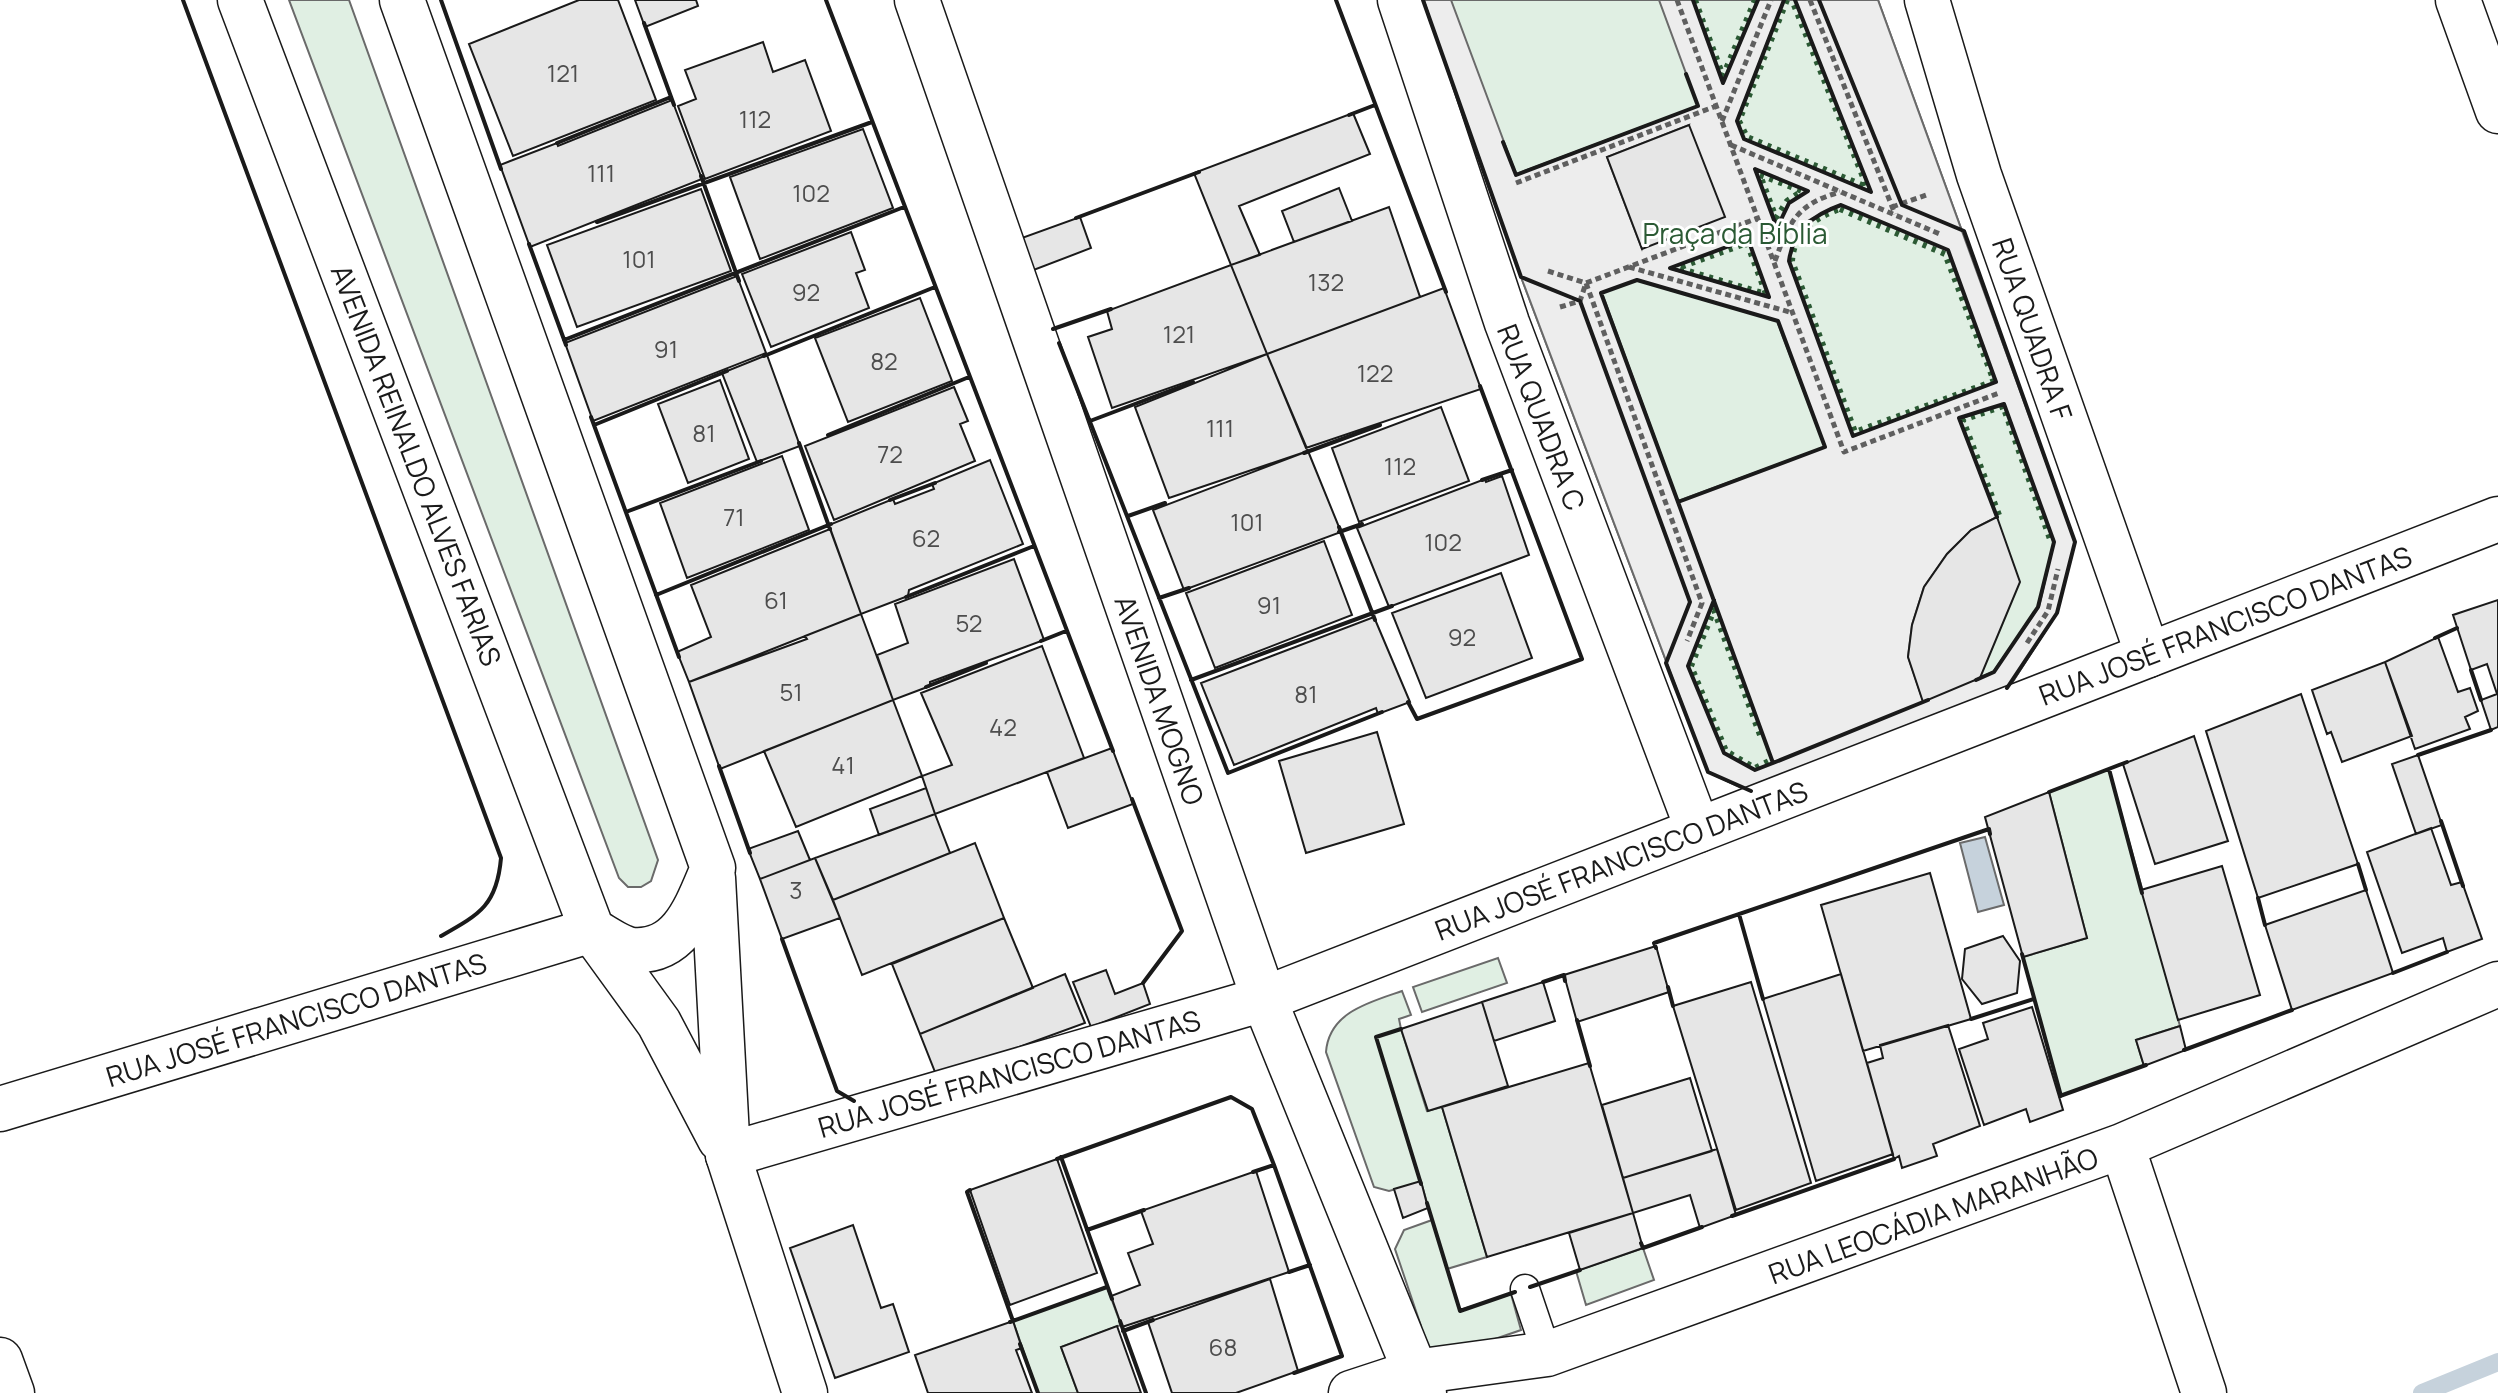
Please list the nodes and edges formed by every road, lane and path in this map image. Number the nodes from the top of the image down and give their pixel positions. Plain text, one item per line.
1 (240, 0) edge
2 (402, 0) edge
3 (917, 0) edge
4 (1400, 0) edge
5 (1677, 0) edge
6 (1771, 0) edge
7 (1810, 0) edge
8 (1927, 0) edge
9 (2458, 0) edge
10 (1716, 106) junction
11 (2498, 111) edge
12 (1722, 122) junction
13 (1731, 145) junction
14 (1507, 187) dead end
15 (1840, 192) junction
16 (1895, 215) junction
17 (1758, 218) junction
18 (1954, 241) dead end
19 (1774, 262) junction
20 (1628, 267) junction
21 (1537, 268) dead end
22 (1586, 283) junction
23 (1794, 314) junction
24 (2010, 389) dead end
25 (2498, 519) edge
26 (2061, 556) dead end
27 (2025, 645) dead end
28 (1682, 652) dead end
29 (2148, 655) junction
30 (1698, 830) junction
31 (713, 868) junction
32 (592, 930) junction
33 (2498, 984) edge
34 (1264, 999) junction
35 (0, 1109) edge
36 (2122, 1146) junction
37 (728, 1155) junction
38 (1525, 1289) dead end
39 (1547, 1354) junction
40 (0, 1360) edge
41 (1419, 1382) edge
42 (12, 1393) edge
43 (805, 1393) edge
44 (1351, 1393) edge
45 (2204, 1393) edge

1 - 32 street, AVENIDA REINALDO ALVES FARIAS
2 - 31 street, AVENIDA REINALDO ALVES FARIAS
3 - 34 street, AVENIDA MOGNO
4 - 30 street, RUA QUADRA C
5 - 10 path
6 - 12 path
7 - 16 path
8 - 29 street, RUA QUADRA F
9 - 11 street
10 - 12 path
10 - 14 path
12 - 13 path
13 - 15 path
13 - 17 path
15 - 16 path
15 - 19 path
16 - 18 path
17 - 19 path
17 - 20 path
19 - 23 path
20 - 22 path
20 - 23 path
21 - 22 path
22 - 28 path
23 - 24 path
25 - 29 street, RUA JOSÉ FRANCISCO DANTAS
26 - 27 path
29 - 30 street, RUA JOSÉ FRANCISCO DANTAS
30 - 34 street, RUA JOSÉ FRANCISCO DANTAS
31 - 32 street
31 - 37 street, AVENIDA REINALDO ALVES FARIAS
32 - 35 street, RUA JOSÉ FRANCISCO DANTAS
32 - 37 street, AVENIDA REINALDO ALVES FARIAS
33 - 36 street, RUA LEOCÁDIA MARANHÃO
34 - 37 street, RUA JOSÉ FRANCISCO DANTAS
34 - 41 street, AVENIDA MOGNO
36 - 39 street, RUA LEOCÁDIA MARANHÃO
36 - 45 street
37 - 43 street, AVENIDA REINALDO ALVES FARIAS
38 - 39 lane
39 - 41 street, RUA LEOCÁDIA MARANHÃO
40 - 42 street
41 - 44 street, RUA LEOCÁDIA MARANHÃO

